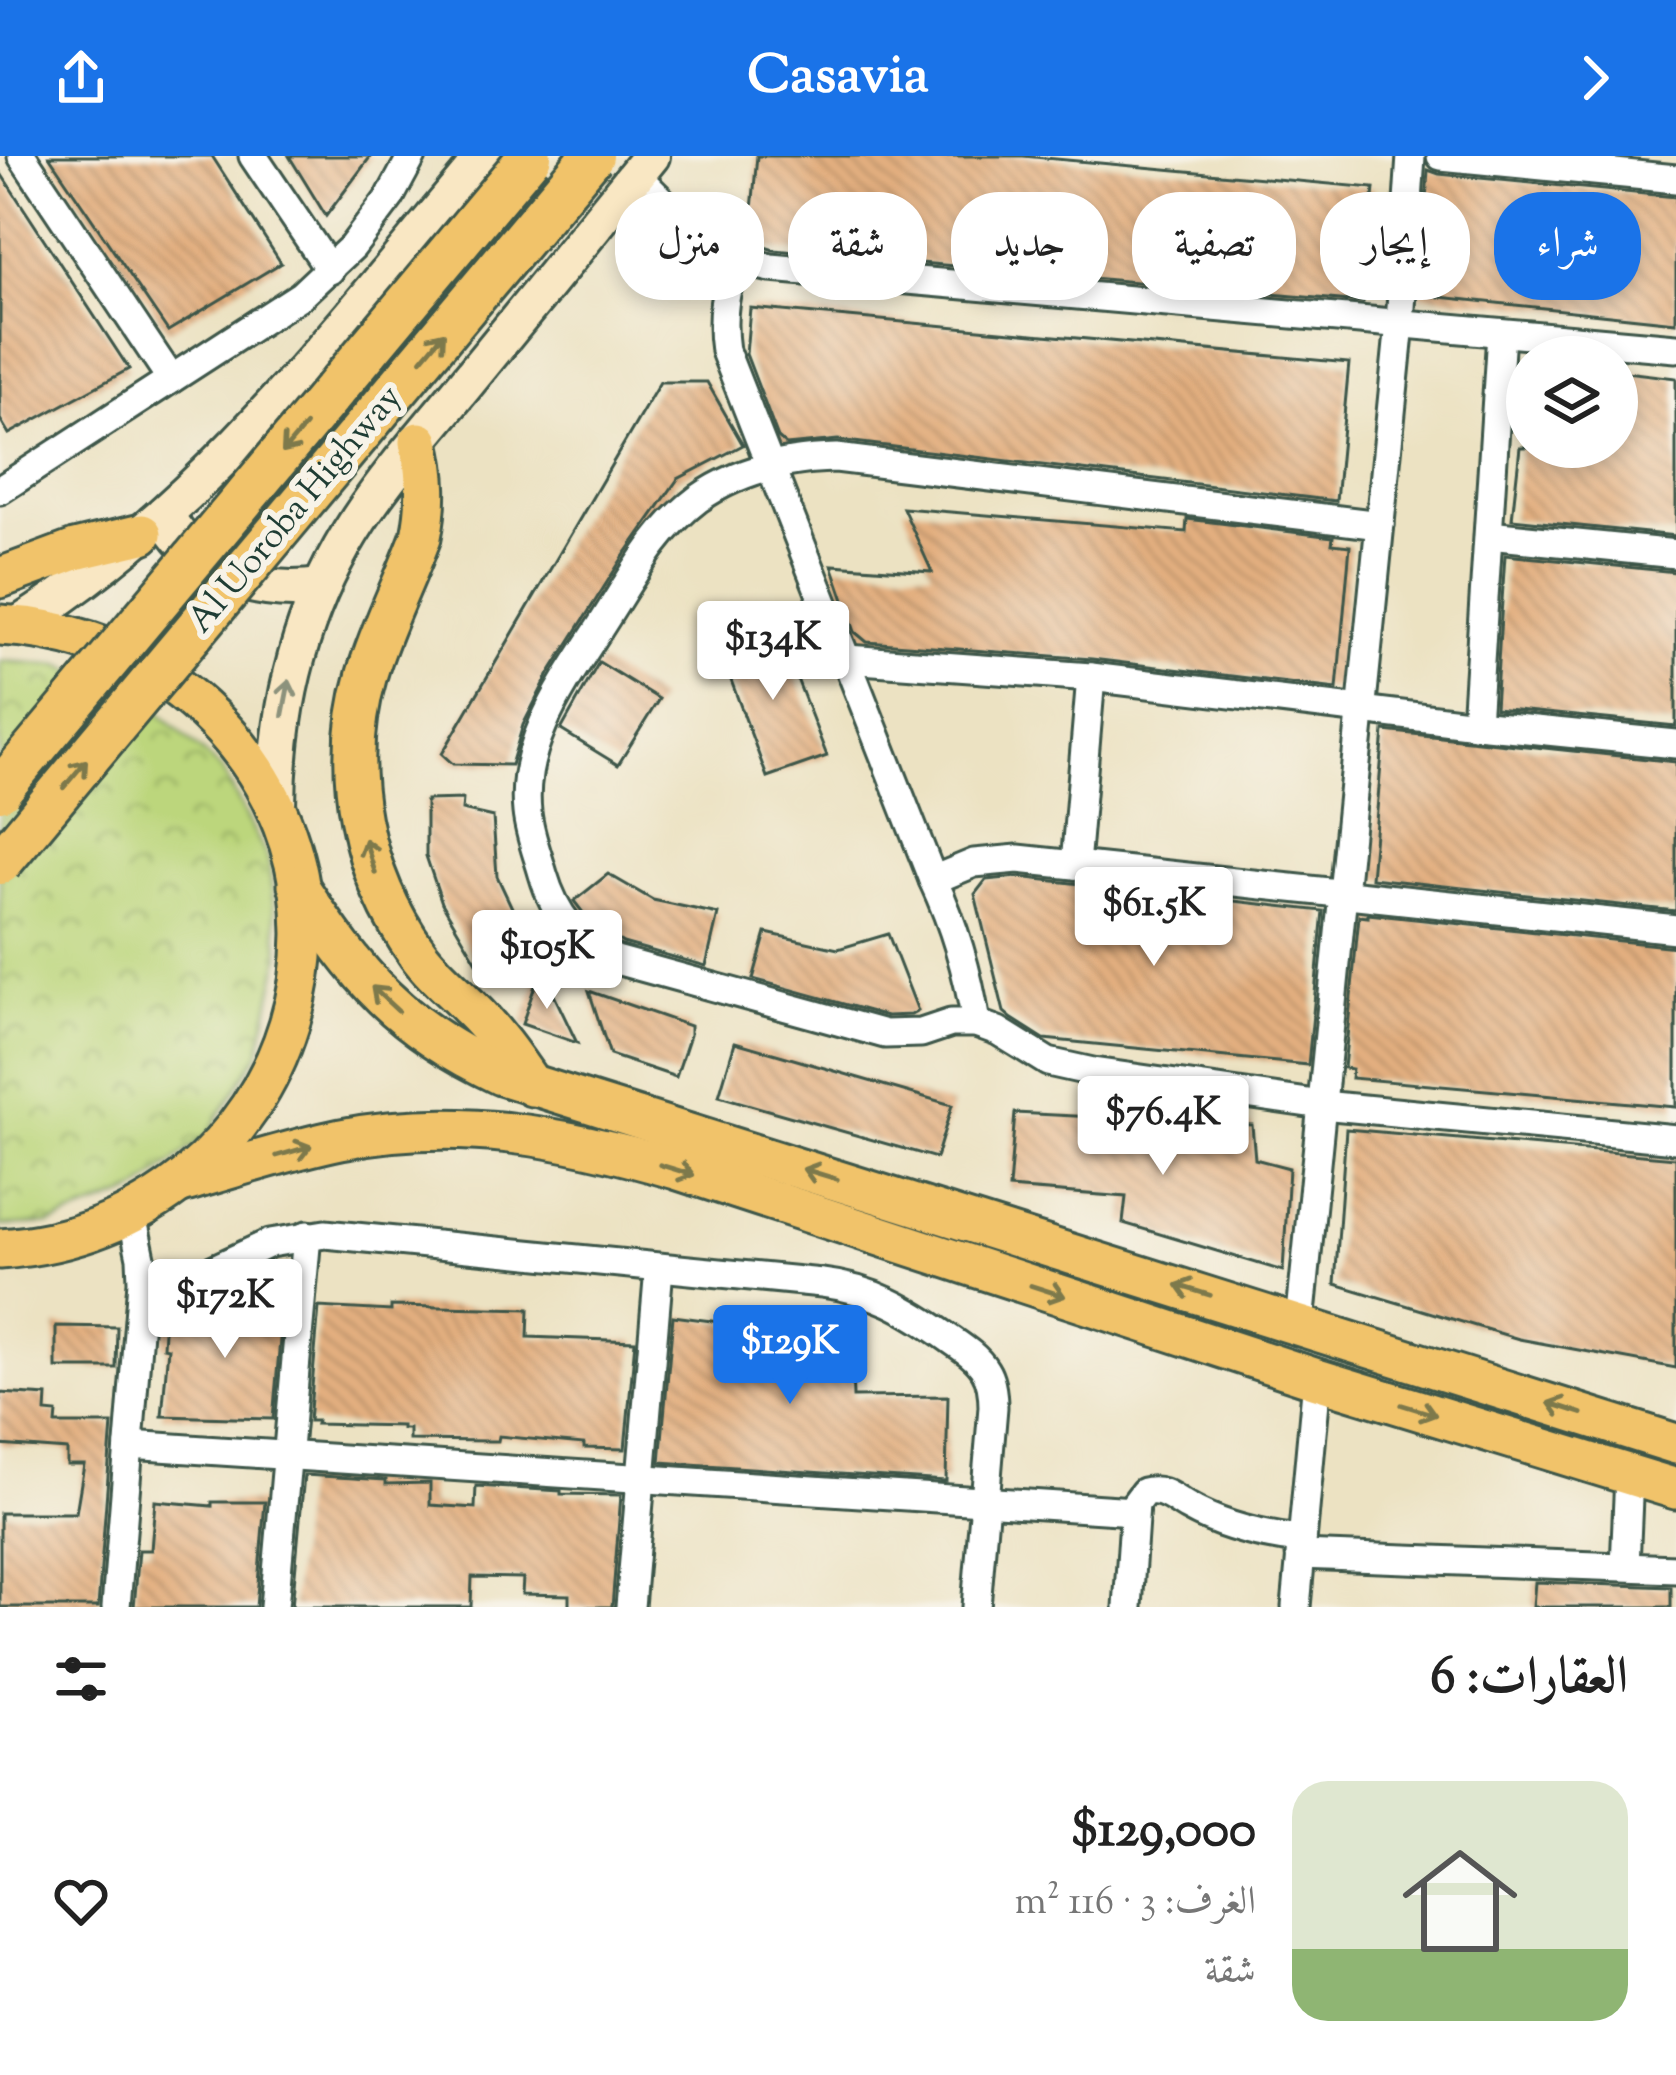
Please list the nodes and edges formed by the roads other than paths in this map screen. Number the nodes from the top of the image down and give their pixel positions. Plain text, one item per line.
1 (22, 156) edge
2 (253, 156) edge
3 (412, 156) edge
4 (485, 156) edge
5 (530, 156) edge
6 (592, 156) edge
7 (1411, 156) edge
8 (1441, 156) edge
9 (644, 165) edge
10 (1676, 179) edge
11 (665, 192) edge
12 (764, 265) edge
13 (330, 270) junction
14 (725, 300) edge
15 (1400, 323) junction
16 (1501, 333) junction
17 (1676, 348) edge
18 (171, 379) junction
19 (419, 442) junction
20 (770, 466) junction
21 (4, 478) edge
22 (153, 524) junction
23 (1380, 525) junction
24 (1489, 536) junction
25 (1676, 554) edge
26 (0, 578) edge
27 (321, 587) junction
28 (8, 626) edge
29 (847, 659) junction
30 (1091, 677) junction
31 (1361, 710) junction
32 (1476, 724) junction
33 (1676, 744) edge
34 (0, 790) edge
35 (277, 814) junction
36 (0, 863) edge
37 (1076, 865) junction
38 (933, 880) junction
39 (298, 885) junction
40 (1343, 896) junction
41 (1676, 929) edge
42 (976, 1023) junction
43 (532, 1086) junction
44 (1322, 1105) junction
45 (1676, 1139) edge
46 (182, 1183) junction
47 (132, 1215) junction
48 (307, 1234) junction
49 (0, 1249) edge
50 (659, 1268) junction
51 (141, 1304) junction
52 (1300, 1324) junction
53 (1317, 1378) junction
54 (1676, 1444) edge
55 (129, 1445) junction
56 (288, 1456) junction
57 (1629, 1475) junction
58 (640, 1479) junction
59 (1676, 1489) edge
60 (987, 1502) junction
61 (1134, 1511) junction
62 (1301, 1548) junction
63 (1625, 1566) junction
64 (1676, 1569) edge
65 (116, 1607) edge
66 (274, 1607) edge
67 (630, 1607) edge
68 (976, 1607) edge
69 (1127, 1607) edge
70 (1297, 1607) edge

1 - 18 street
2 - 13 street
3 - 13 street
4 - 22 main road
5 -> 34 highway, Al Uoroba Highway, bridge
36 -> 6 highway, Al Uoroba Highway, bridge
7 - 15 street
8 - 10 street
9 - 11 street
9 - 19 main road, Al Uoroba Highway
12 - 15 street
13 - 18 street
14 - 20 street
15 - 16 street
15 - 23 street
16 - 17 street
16 - 24 street
18 - 21 street
19 - 27 main road, Al Uoroba Highway
43 -> 19 main road
20 - 23 street
20 - 29 street
20 - 42 street
22 - 26 main road
22 - 27 main road
22 - 28 main road
23 - 31 street
24 - 25 street
24 - 32 street
35 -> 27 main road, Al Uoroba Highway
28 - 35 main road
29 - 30 street
29 - 38 street
30 - 31 street
30 - 37 street
31 - 32 street
31 - 40 street
32 - 33 street
35 - 39 main road
37 - 38 street
37 - 40 street
38 - 42 street
43 -> 39 main road
39 - 46 main road
40 - 41 street
40 - 44 street
42 - 44 street
52 -> 43 main road
44 - 45 street
44 - 52 street
46 - 47 main road
46 -> 53 main road
47 - 49 main road
47 - 51 street
48 - 50 street
48 - 51 street
48 - 56 street
50 - 58 street
50 - 60 street
51 - 55 street
54 -> 52 main road
53 -> 57 main road
53 - 62 street
55 - 56 street
55 - 65 street
56 - 58 street
56 - 66 street
57 - 59 main road
57 - 63 street
58 - 60 street
58 - 67 street
60 - 61 street
60 - 68 street
61 - 62 street
61 - 69 street
62 - 63 street
62 - 70 street
63 - 64 street

